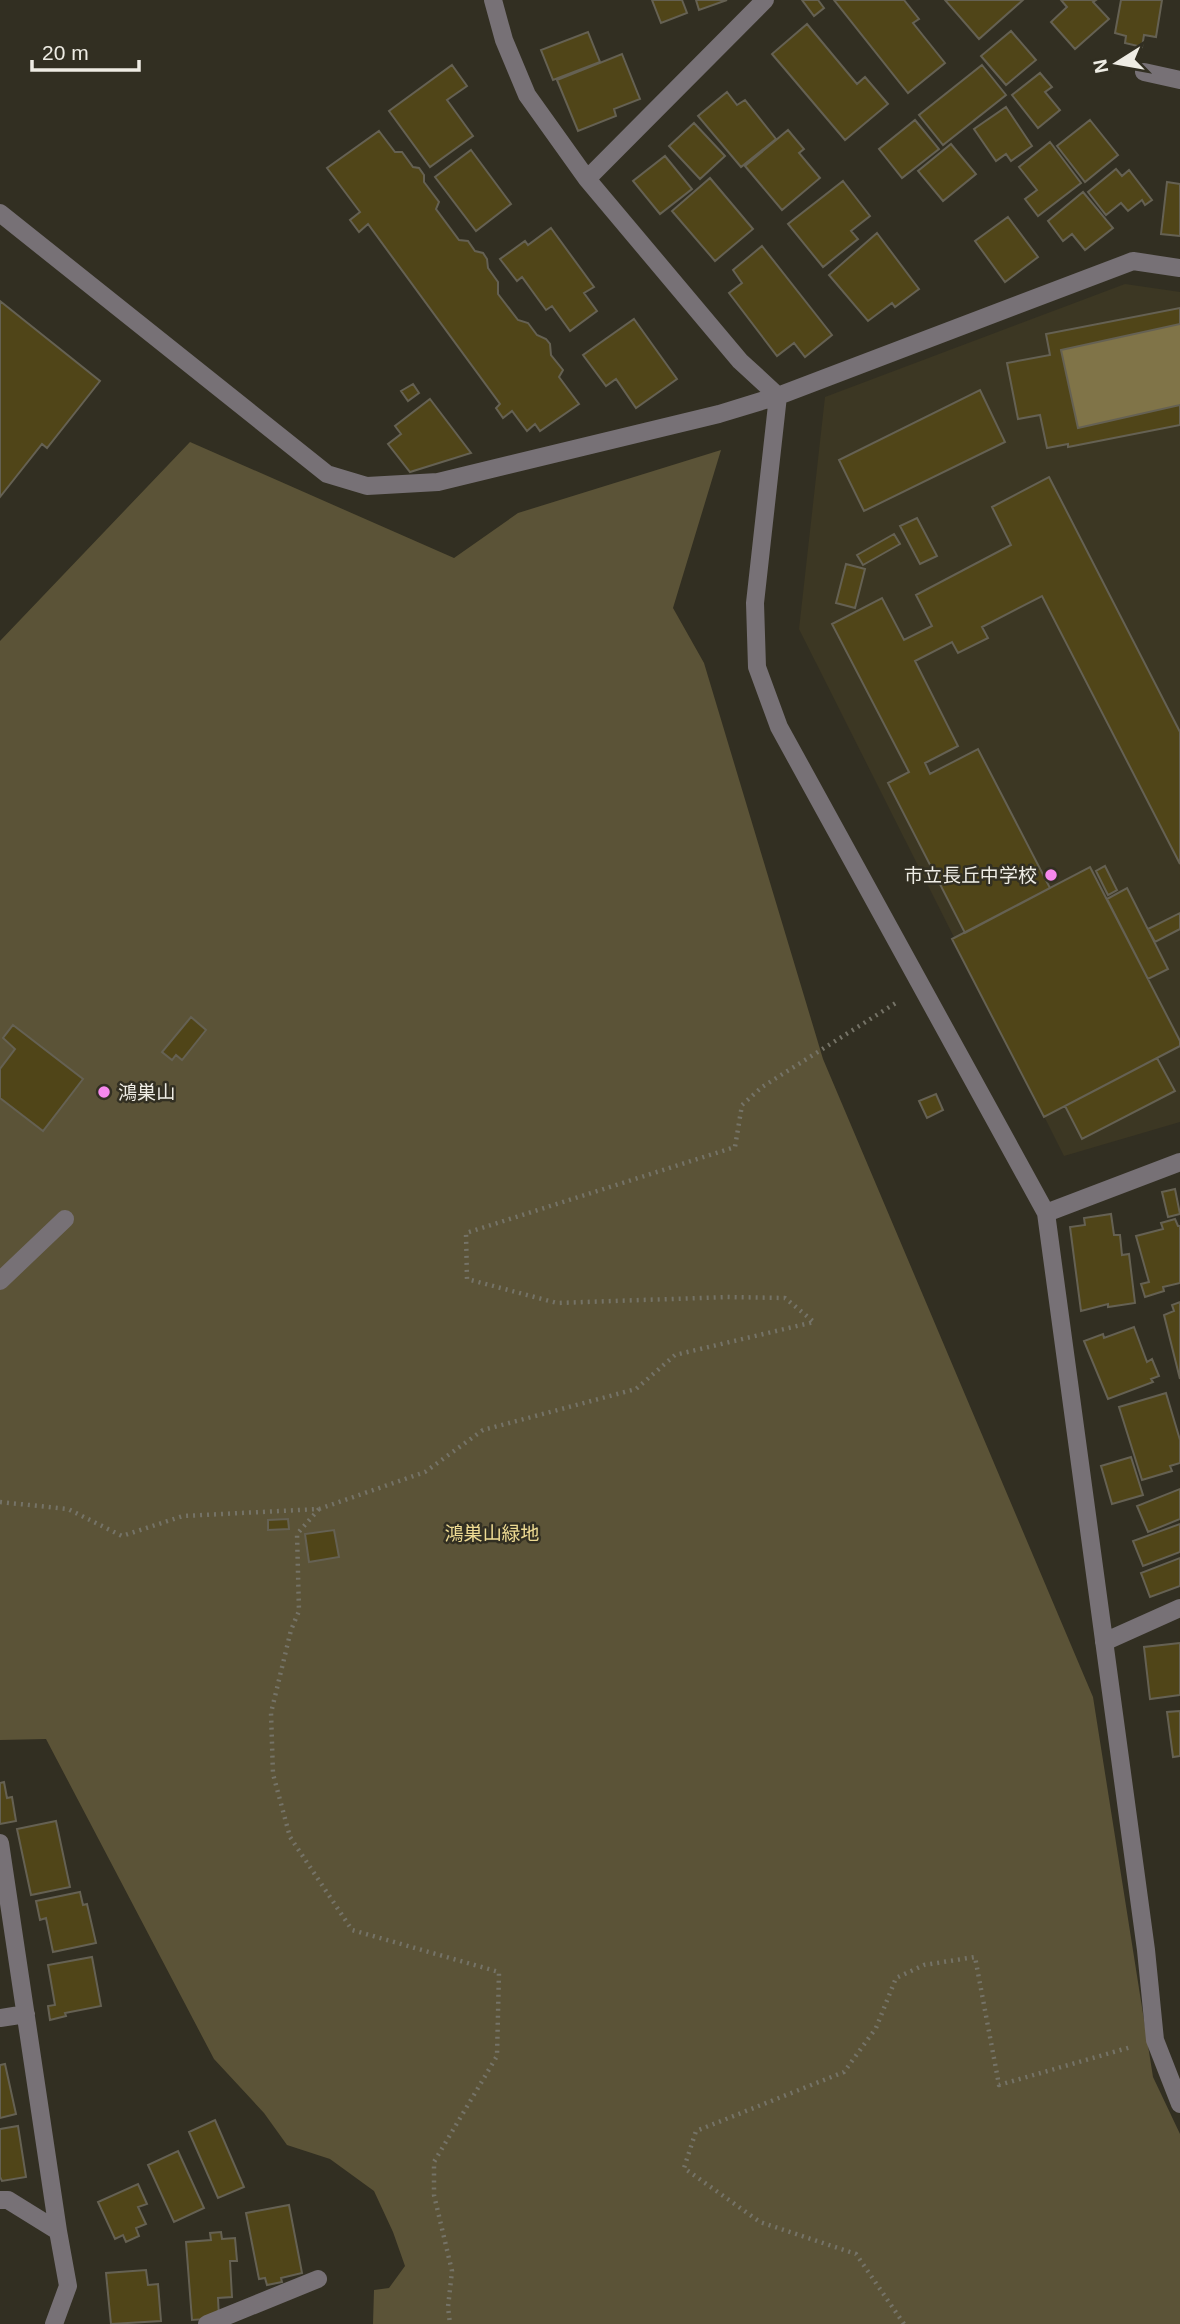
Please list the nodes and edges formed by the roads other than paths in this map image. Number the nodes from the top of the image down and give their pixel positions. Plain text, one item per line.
1 (493, 0) edge
2 (765, 0) edge
3 (1144, 72) dead end
4 (1180, 80) edge
5 (587, 179) junction
6 (0, 213) edge
7 (1180, 268) edge
8 (778, 396) junction
9 (1180, 1162) edge
10 (1046, 1213) junction
11 (65, 1219) dead end
12 (0, 1281) edge
13 (1180, 1608) edge
14 (1104, 1642) junction
15 (0, 1843) edge
16 (26, 2014) junction
17 (0, 2018) edge
18 (1180, 2104) edge
19 (0, 2200) edge
20 (58, 2231) junction
21 (318, 2278) dead end
22 (54, 2324) edge
23 (207, 2324) edge

1 - 5 street
2 - 5 street
3 - 4 street
5 - 8 street
6 - 8 street
7 - 8 street
8 - 10 street
9 - 10 street
10 - 14 street
11 - 12 street
13 - 14 street
14 - 18 street
15 - 16 street
16 - 17 street
16 - 20 street
19 - 20 street
20 - 22 street
21 - 23 street

